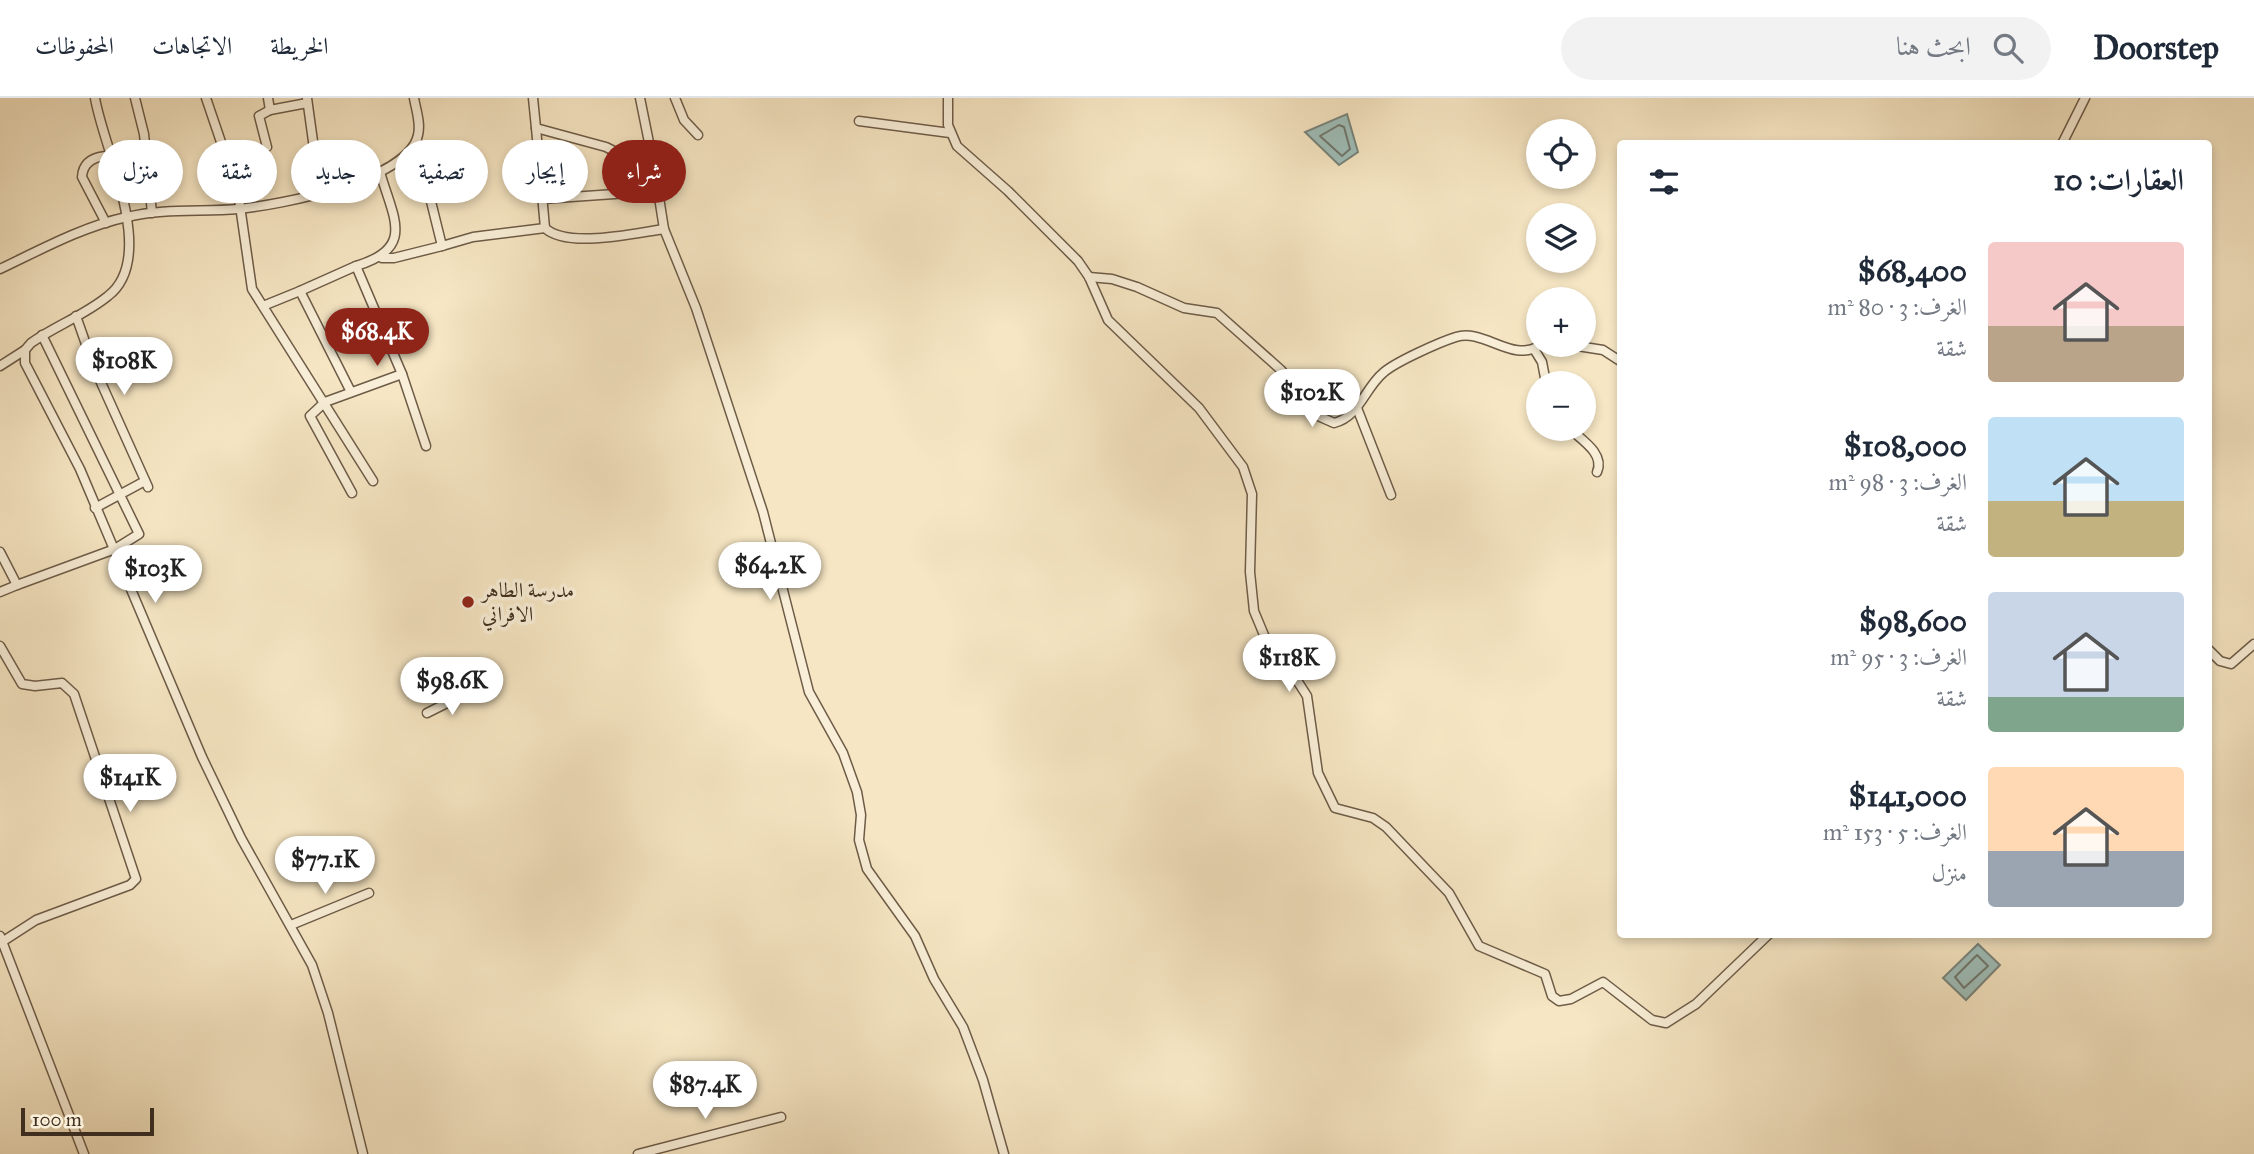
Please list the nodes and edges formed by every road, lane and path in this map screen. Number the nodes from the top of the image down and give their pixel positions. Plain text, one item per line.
1 (95, 98) edge
2 (135, 98) edge
3 (205, 98) edge
4 (268, 98) edge
5 (414, 98) edge
6 (533, 98) edge
7 (640, 98) edge
8 (675, 98) edge
9 (948, 98) edge
10 (2084, 98) edge
11 (307, 100) edge
12 (270, 110) junction
13 (859, 121) dead end
14 (536, 128) junction
15 (950, 133) junction
16 (698, 135) dead end
17 (107, 140) edge
18 (144, 140) edge
19 (265, 140) edge
20 (313, 140) edge
21 (537, 140) edge
22 (649, 140) edge
23 (2064, 140) edge
24 (602, 146) edge
25 (98, 158) edge
26 (381, 171) edge
27 (381, 176) edge
28 (291, 198) edge
29 (123, 203) edge
30 (151, 203) edge
31 (431, 203) edge
32 (542, 203) edge
33 (660, 203) edge
34 (242, 208) junction
35 (152, 213) junction
36 (127, 217) junction
37 (106, 223) junction
38 (545, 228) junction
39 (664, 229) junction
40 (442, 246) junction
41 (382, 258) junction
42 (356, 266) junction
43 (0, 269) edge
44 (1089, 277) junction
45 (300, 291) junction
46 (263, 306) junction
47 (76, 316) junction
48 (42, 335) junction
49 (1596, 349) edge
50 (24, 350) junction
51 (1526, 350) edge
52 (1617, 359) edge
53 (0, 366) edge
54 (402, 374) junction
55 (352, 392) junction
56 (325, 402) junction
57 (1357, 408) junction
58 (1582, 441) edge
59 (426, 446) dead end
60 (1597, 472) dead end
61 (373, 481) dead end
62 (119, 493) junction
63 (352, 493) dead end
64 (1391, 495) dead end
65 (95, 508) junction
66 (115, 549) junction
67 (0, 552) edge
68 (17, 584) junction
69 (0, 592) edge
70 (2254, 644) edge
71 (0, 646) edge
72 (2212, 653) edge
73 (466, 694) dead end
74 (427, 713) dead end
75 (369, 893) dead end
76 (291, 925) junction
77 (1765, 938) edge
78 (1, 939) edge
79 (781, 1117) dead end
80 (649, 1152) edge
81 (84, 1154) edge
82 (363, 1154) edge
83 (638, 1154) edge
84 (1004, 1154) edge

1 - 17 street
2 - 18 street
3 - 34 street
4 - 12 street
5 - 26 street
6 - 14 street
7 - 22 street
8 - 16 street
9 - 15 street
10 - 23 street
11 - 12 street
11 - 20 street
12 - 19 street
13 - 15 street
14 - 21 street
14 - 24 street
15 - 44 street
25 - 37 street
27 - 41 street
28 - 34 street
29 - 36 street
30 - 35 street
31 - 40 street
32 - 38 street
33 - 39 street
34 - 35 street
34 - 46 street
35 - 36 street
36 - 37 street
36 - 47 street
37 - 43 street
38 - 39 street
38 - 40 street
39 - 84 street
40 - 41 street
41 - 42 street
42 - 45 street
42 - 54 street
44 - 57 street
44 - 77 street
45 - 46 street
45 - 55 street
46 - 56 street
47 - 48 street
47 - 62 street
48 - 50 street
48 - 62 street
49 - 52 street
50 - 53 street
50 - 65 street
51 - 57 street
54 - 55 street
54 - 59 street
55 - 56 street
56 - 61 street
56 - 63 street
57 - 64 street
58 - 60 street
62 - 65 street
62 - 66 street
65 - 66 street
66 - 68 street
66 - 76 street
67 - 68 street
68 - 69 street
70 - 72 street
71 - 78 street
73 - 74 street
75 - 76 street
76 - 82 street
78 - 81 street
79 - 80 street
80 - 83 street

